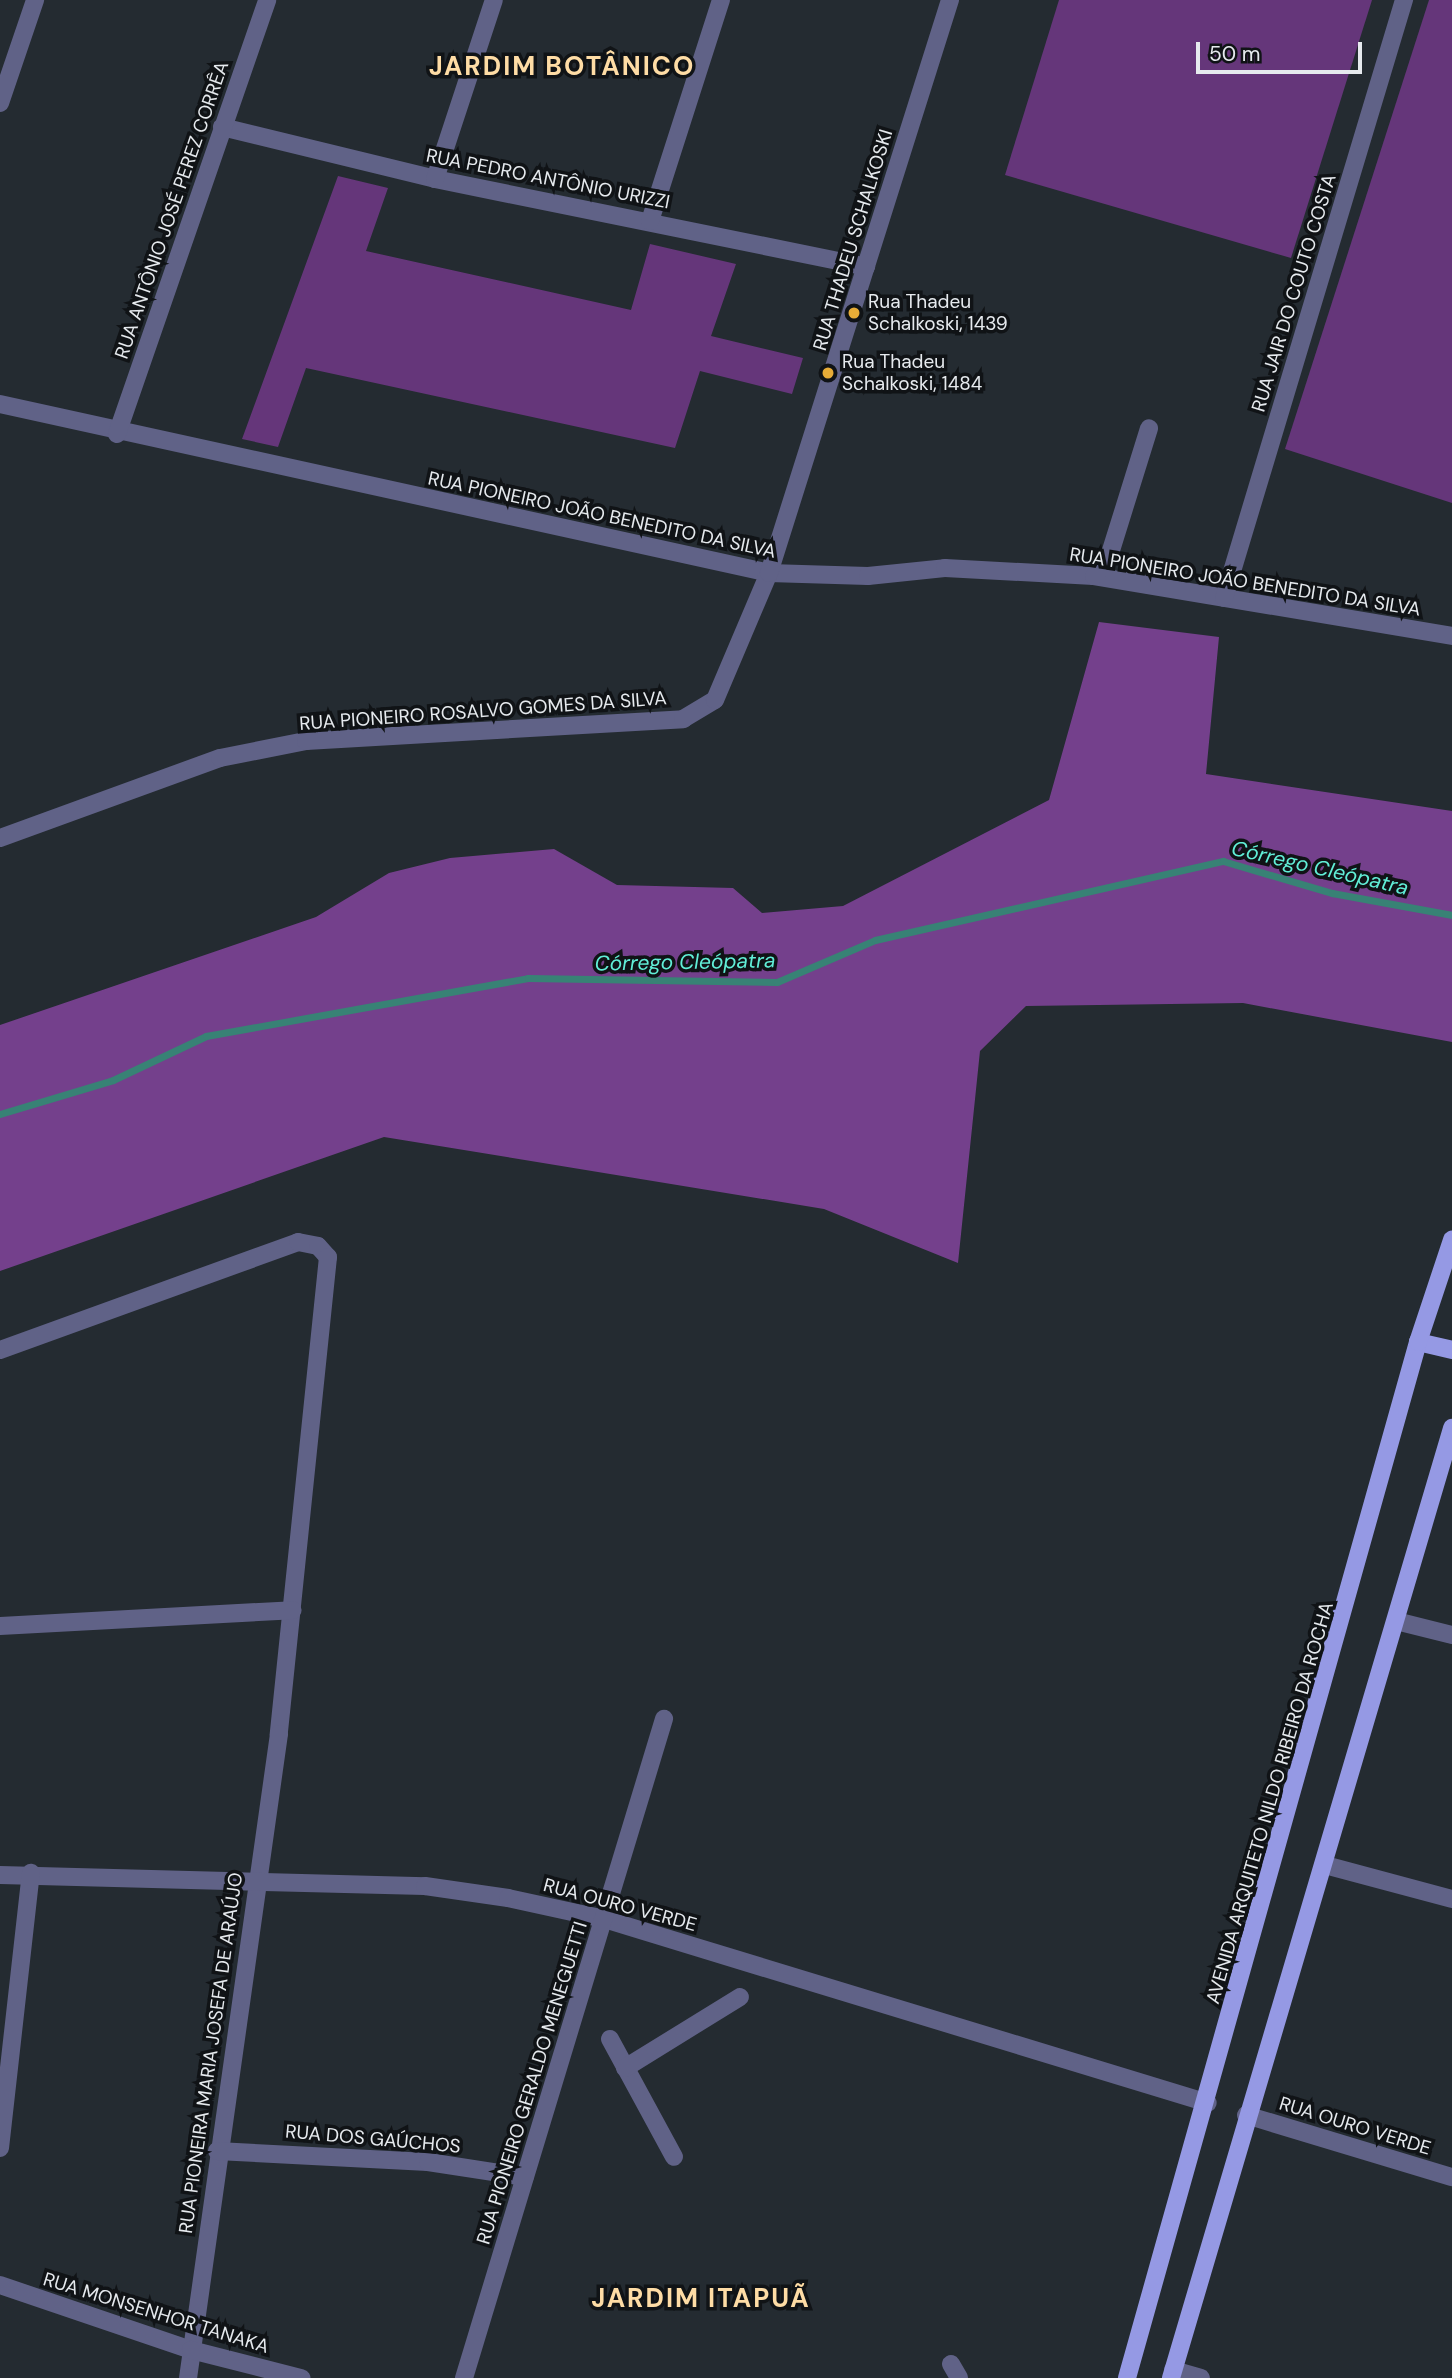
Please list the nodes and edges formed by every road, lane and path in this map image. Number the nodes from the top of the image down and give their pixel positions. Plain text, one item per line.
1 (35, 0) edge
2 (267, 0) edge
3 (494, 0) edge
4 (721, 0) edge
5 (950, 0) edge
6 (1404, 0) edge
7 (0, 103) edge
8 (222, 127) junction
9 (435, 179) junction
10 (650, 221) junction
11 (866, 267) junction
12 (0, 404) edge
13 (1149, 428) dead end
14 (117, 434) junction
15 (769, 573) junction
16 (1094, 576) junction
17 (1224, 598) junction
18 (1452, 636) edge
19 (0, 838) edge
20 (1452, 1240) edge
21 (1444, 1286) edge
22 (1418, 1342) junction
23 (0, 1350) edge
24 (1452, 1350) edge
25 (1452, 1428) edge
26 (293, 1610) junction
27 (1396, 1621) junction
28 (0, 1626) edge
29 (1452, 1635) edge
30 (664, 1718) dead end
31 (1325, 1865) junction
32 (31, 1873) junction
33 (0, 1875) edge
34 (257, 1880) junction
35 (1452, 1899) edge
36 (604, 1919) junction
37 (740, 1997) dead end
38 (610, 2039) dead end
39 (625, 2068) junction
40 (1208, 2103) junction
41 (1247, 2115) junction
42 (0, 2148) edge
43 (217, 2151) junction
44 (674, 2157) dead end
45 (525, 2177) junction
46 (1452, 2178) edge
47 (0, 2285) edge
48 (191, 2350) junction
49 (1172, 2374) edge
50 (188, 2378) edge
51 (301, 2378) edge
52 (464, 2378) edge
53 (1127, 2378) edge
54 (1201, 2378) edge

1 - 7 street
2 - 8 street, RUA ANTÔNIO JOSÉ PEREZ CORRÊA
3 - 9 street
4 - 10 street
5 - 11 street, RUA THADEU SCHALKOSKI
6 - 17 street, RUA JAIR DO COUTO COSTA
8 - 9 street, RUA PEDRO ANTÔNIO URIZZI
8 - 14 street, RUA ANTÔNIO JOSÉ PEREZ CORRÊA
9 - 10 street, RUA PEDRO ANTÔNIO URIZZI
10 - 11 street, RUA PEDRO ANTÔNIO URIZZI
11 - 15 street, RUA THADEU SCHALKOSKI
12 - 14 street, RUA PIONEIRO JOÃO BENEDITO DA SILVA
13 - 16 street
14 - 15 street, RUA PIONEIRO JOÃO BENEDITO DA SILVA
15 - 16 street, RUA PIONEIRO JOÃO BENEDITO DA SILVA
15 - 19 street, RUA PIONEIRO ROSALVO GOMES DA SILVA
16 - 17 street, RUA PIONEIRO JOÃO BENEDITO DA SILVA
17 - 18 street, RUA PIONEIRO JOÃO BENEDITO DA SILVA
20 - 21 main road, AVENIDA ARQUITETO NILDO RIBEIRO DA ROCHA
21 - 22 main road, AVENIDA ARQUITETO NILDO RIBEIRO DA ROCHA
22 - 24 main road
22 - 40 main road, AVENIDA ARQUITETO NILDO RIBEIRO DA ROCHA
23 - 26 street, RUA PIONEIRA MARIA JOSEFA DE ARAÚJO
25 - 27 main road
26 - 28 street
26 - 34 street, RUA PIONEIRA MARIA JOSEFA DE ARAÚJO
27 - 29 street
27 - 31 main road
30 - 36 street, RUA PIONEIRO GERALDO MENEGUETTI
31 - 35 street
31 - 41 main road
32 - 33 street, RUA OURO VERDE
32 - 34 street, RUA OURO VERDE
32 - 42 street
34 - 36 street, RUA OURO VERDE
34 - 43 street, RUA PIONEIRA MARIA JOSEFA DE ARAÚJO
36 - 40 street, RUA OURO VERDE
36 - 45 street, RUA PIONEIRO GERALDO MENEGUETTI
37 - 39 street
38 - 39 street
39 - 44 street
40 - 53 main road, AVENIDA ARQUITETO NILDO RIBEIRO DA ROCHA
41 - 46 street, RUA OURO VERDE
41 - 49 main road
43 - 45 street, RUA DOS GAÚCHOS
43 - 48 street, RUA PIONEIRA MARIA JOSEFA DE ARAÚJO
45 - 52 street, RUA PIONEIRO GERALDO MENEGUETTI
47 - 48 street, RUA MONSENHOR TANAKA
48 - 50 street, RUA PIONEIRA MARIA JOSEFA DE ARAÚJO
48 - 51 street, RUA MONSENHOR TANAKA
49 - 54 street

